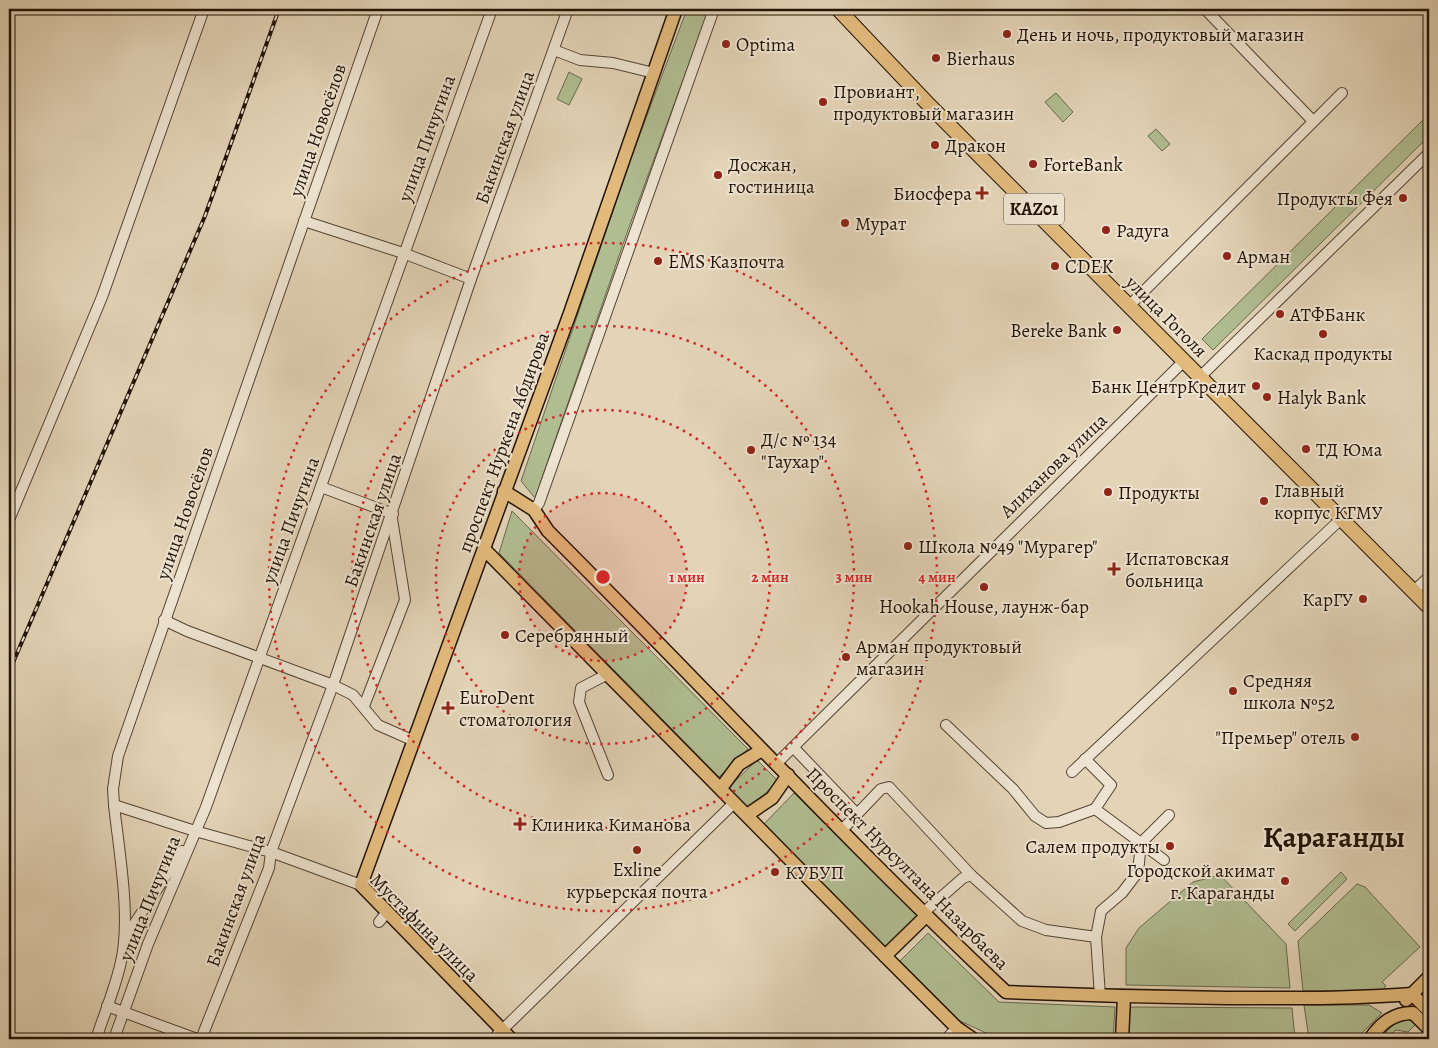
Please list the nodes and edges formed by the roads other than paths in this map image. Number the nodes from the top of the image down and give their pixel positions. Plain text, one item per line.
1 (204, 9) edge
2 (378, 9) edge
3 (492, 9) edge
4 (568, 9) edge
5 (676, 9) edge
6 (714, 9) edge
7 (838, 9) edge
8 (1205, 9) edge
9 (554, 50) junction
10 (654, 73) junction
11 (1342, 93) dead end
12 (1313, 122) junction
13 (1429, 153) edge
14 (304, 221) junction
15 (403, 253) junction
16 (471, 279) junction
17 (1130, 305) junction
18 (1185, 360) junction
19 (1201, 376) junction
20 (321, 487) junction
21 (504, 491) junction
22 (534, 510) junction
23 (392, 516) junction
24 (1342, 518) junction
25 (9, 520) edge
26 (484, 550) junction
27 (1429, 577) edge
28 (1414, 591) junction
29 (1429, 606) edge
30 (164, 620) junction
31 (259, 658) junction
32 (606, 675) junction
33 (333, 685) junction
34 (364, 706) junction
35 (946, 725) dead end
36 (412, 740) junction
37 (793, 746) junction
38 (762, 750) junction
39 (1085, 759) junction
40 (776, 764) junction
41 (1072, 772) dead end
42 (608, 775) dead end
43 (788, 775) junction
44 (720, 788) junction
45 (734, 803) junction
46 (114, 805) junction
47 (1095, 809) junction
48 (857, 814) junction
49 (746, 815) junction
50 (1168, 815) dead end
51 (842, 830) junction
52 (195, 831) junction
53 (1141, 843) junction
54 (271, 852) junction
55 (1164, 860) dead end
56 (971, 875) junction
57 (361, 885) junction
58 (924, 915) junction
59 (1096, 937) junction
60 (124, 938) junction
61 (885, 956) junction
62 (1429, 977) edge
63 (1412, 994) junction
64 (1100, 996) junction
65 (1124, 996) junction
66 (1366, 998) junction
67 (107, 1006) junction
68 (1401, 1006) junction
69 (1429, 1011) edge
70 (122, 1013) junction
71 (1413, 1013) junction
72 (1384, 1023) junction
73 (957, 1028) junction
74 (1429, 1029) edge
75 (502, 1036) edge
76 (96, 1039) edge
77 (114, 1039) edge
78 (197, 1039) edge
79 (201, 1039) edge
80 (946, 1039) edge
81 (973, 1039) edge
82 (1122, 1039) edge
83 (1370, 1039) edge

1 - 25 street
2 - 14 street, улица Новосёлов
3 - 15 street, улица Пичугина
4 - 9 street, Бакинская улица
5 - 10 main road, проспект Нуркена Абдирова
6 - 22 street
7 - 17 highway, улица Гоголя / KАZ01
8 - 12 street
9 - 10 street
9 - 16 street, Бакинская улица
10 - 21 main road, проспект Нуркена Абдирова
11 - 12 street
12 - 17 street
13 - 19 street
14 - 15 street
14 - 30 street, улица Новосёлов
15 - 16 street
15 - 20 street, улица Пичугина
16 - 23 street, Бакинская улица
17 - 18 highway, улица Гоголя / KАZ01
18 - 19 highway, улица Гоголя / KАZ01
18 - 37 street, Алиханова улица
19 - 24 highway, улица Гоголя / KАZ01
20 - 23 street
20 - 31 street, улица Пичугина
21 - 22 main road
21 - 26 main road, проспект Нуркена Абдирова
22 - 38 main road, Проспект Нурсултана Назарбаева
23 - 33 street, Бакинская улица
23 - 34 street
24 - 28 highway, улица Гоголя / KАZ01
24 - 39 street
26 - 32 main road
26 - 36 main road, проспект Нуркена Абдирова
27 - 28 street
28 - 29 highway, улица Гоголя / KАZ01
30 - 31 street
30 - 46 street, улица Новосёлов
31 - 33 street
31 - 52 street, улица Пичугина
32 - 42 street
32 - 44 main road
33 - 34 street
33 - 54 street, Бакинская улица
34 - 36 street
35 - 47 street
36 - 57 main road, проспект Нуркена Абдирова
37 - 40 street, Алиханова улица
37 - 48 street
38 - 40 main road, Проспект Нурсултана Назарбаева
38 - 44 main road
39 - 41 street
39 - 47 street
40 - 43 main road, Проспект Нурсултана Назарбаева
43 - 49 main road
43 - 51 main road, Проспект Нурсултана Назарбаева
44 - 45 main road
45 - 49 main road
45 - 75 street
46 - 52 street, Мустафина улица
46 - 60 street, улица Новосёлов
47 - 53 street
48 - 51 street
48 - 56 street
49 - 61 main road
50 - 53 street
51 - 58 main road, Проспект Нурсултана Назарбаева
52 - 54 street, Мустафина улица
52 - 60 street
52 - 70 street, улица Пичугина
53 - 55 street
53 - 59 street
54 - 57 street, Мустафина улица
54 - 79 street, Бакинская улица
56 - 58 street
56 - 59 street
57 - 75 main road, Мустафина улица
58 - 61 main road
58 - 64 main road, Проспект Нурсултана Назарбаева
59 - 64 street
60 - 67 street, улица Новосёлов
61 - 73 main road
62 - 63 main road
63 - 66 main road, Проспект Нурсултана Назарбаева
63 - 68 main road
63 - 69 main road
64 - 65 main road, Проспект Нурсултана Назарбаева
65 - 66 main road, Проспект Нурсултана Назарбаева
65 - 82 main road
66 - 68 main road, Проспект Нурсултана Назарбаева
67 - 70 street
67 - 76 street, улица Новосёлов
68 - 71 main road, Проспект Нурсултана Назарбаева
68 - 72 main road
70 - 77 street, улица Пичугина
70 - 78 street
71 - 72 main road
71 - 74 main road
72 - 83 main road
73 - 80 street
73 - 81 main road

